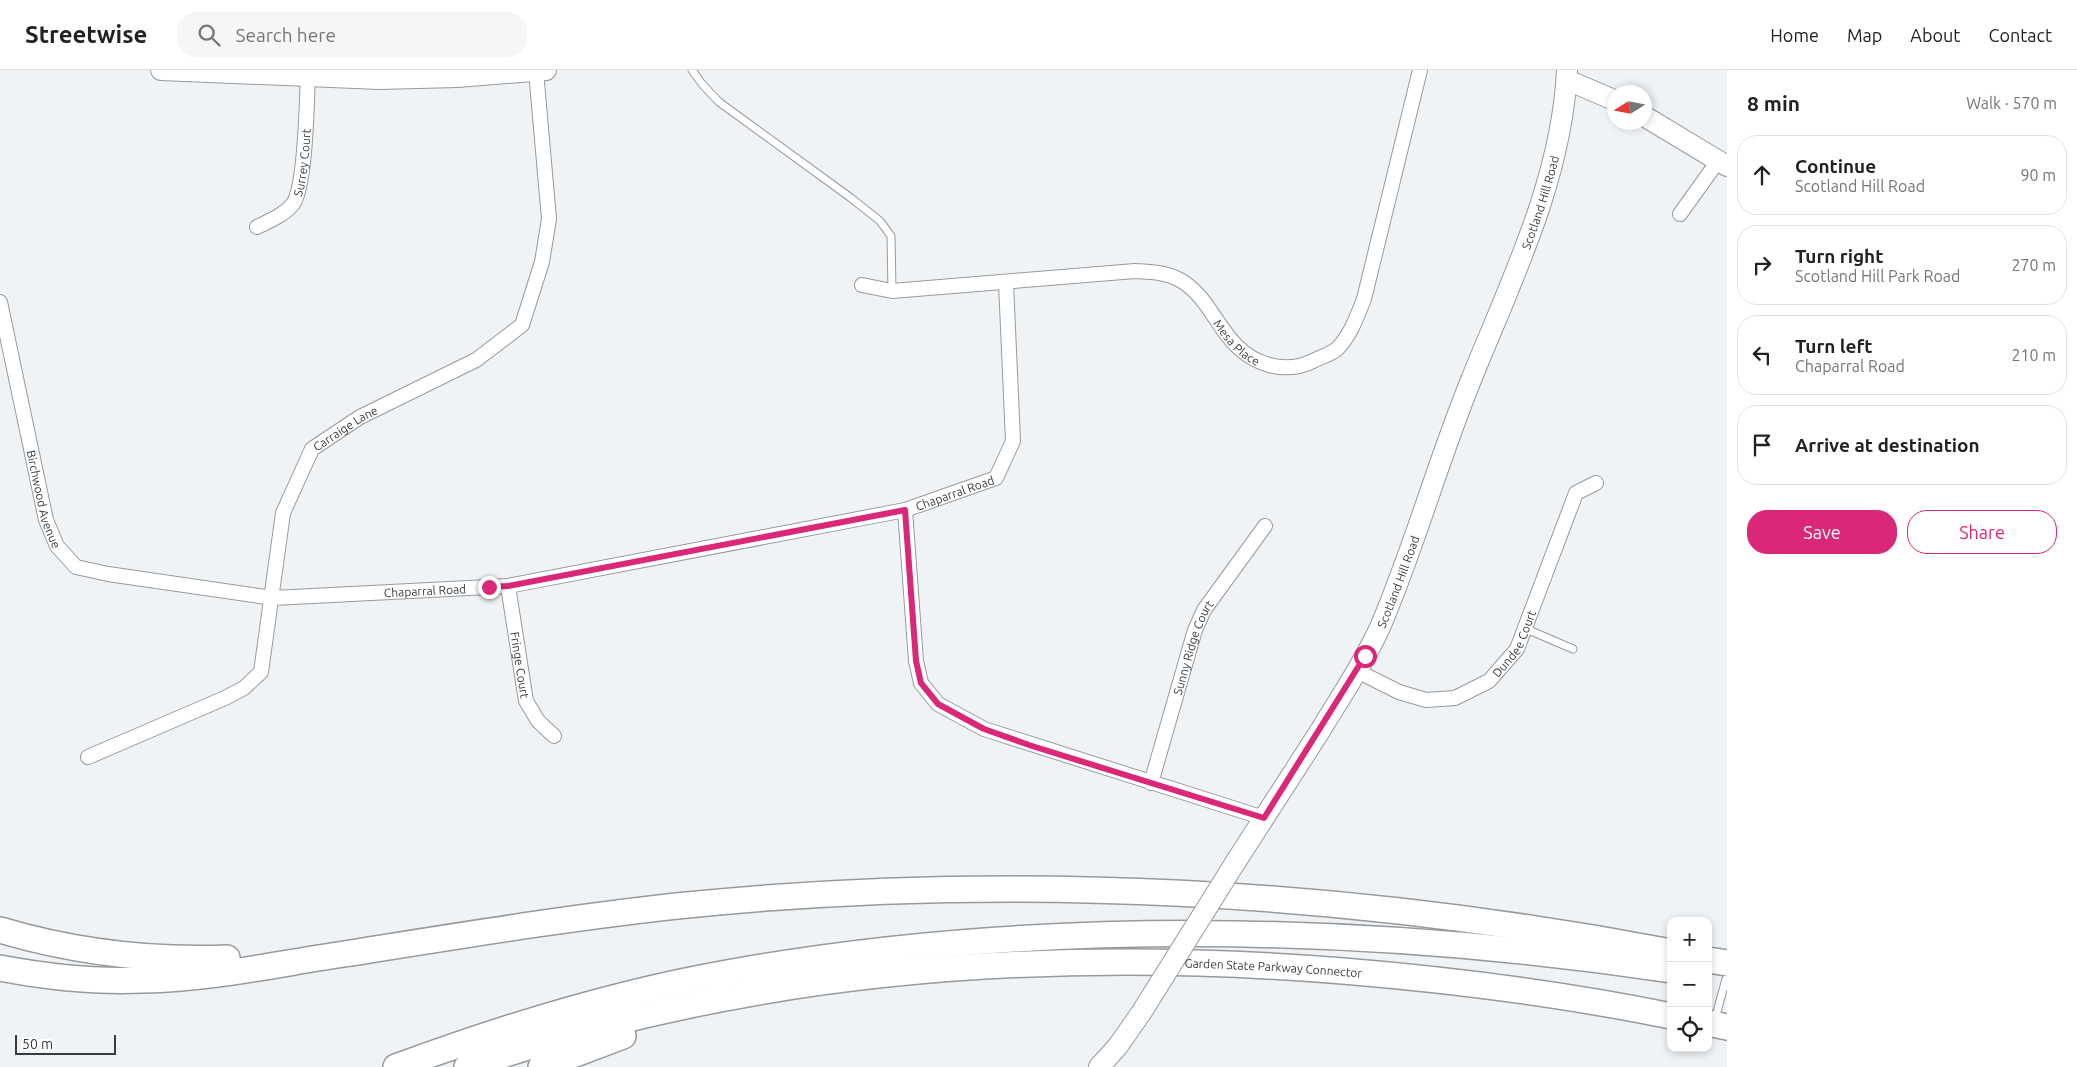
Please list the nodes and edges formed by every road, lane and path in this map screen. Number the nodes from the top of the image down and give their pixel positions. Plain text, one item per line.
1 (161, 70) edge
2 (541, 70) edge
3 (692, 70) edge
4 (1420, 70) edge
5 (308, 73) edge
6 (1567, 75) edge
7 (1607, 96) edge
8 (1652, 121) edge
9 (1723, 164) edge
10 (1680, 214) dead end
11 (257, 227) dead end
12 (1006, 283) junction
13 (862, 285) dead end
14 (892, 291) junction
15 (0, 302) edge
16 (1596, 483) dead end
17 (905, 510) junction
18 (1265, 526) dead end
19 (508, 586) junction
20 (273, 598) junction
21 (1524, 628) junction
22 (1573, 649) dead end
23 (1357, 671) junction
24 (554, 736) dead end
25 (88, 757) dead end
26 (1152, 783) junction
27 (1264, 818) junction
28 (0, 930) edge
29 (1667, 951) edge
30 (344, 954) junction
31 (1710, 962) edge
32 (0, 968) edge
33 (1667, 970) edge
34 (873, 975) junction
35 (1722, 975) edge
36 (1667, 1015) edge
37 (1716, 1025) edge
38 (396, 1067) edge
39 (467, 1067) edge
40 (541, 1067) edge
41 (1099, 1067) edge

1 - 5 street
2 - 5 street
2 - 20 street, Carraige Lane
3 - 14 lane
4 - 12 street, Mesa Place
5 - 11 street, Surrey Court
6 - 7 street
6 - 23 street, Scotland Hill Road
8 - 9 street
9 - 10 street
12 - 14 street, Mesa Place
12 - 17 street, Chaparral Road
13 - 14 street, Mesa Place
15 - 20 street, Birchwood Avenue
16 - 21 street, Dundee Court
17 - 19 street, Chaparral Road
17 - 26 street
18 - 26 street, Sunny Ridge Court
19 - 20 street, Chaparral Road
19 - 24 street, Fringe Court
20 - 25 street, Carraige Lane
21 - 22 lane
21 - 23 street, Dundee Court
23 - 27 street, Scotland Hill Road
26 - 27 street
27 - 41 street, Scotland Hill Road, bridge
28 - 30 highway
29 - 30 highway
30 - 32 highway
31 - 35 highway
33 - 38 highway
34 - 36 highway, Garden State Parkway Connector
34 - 39 highway
34 - 40 highway
35 - 37 lane

